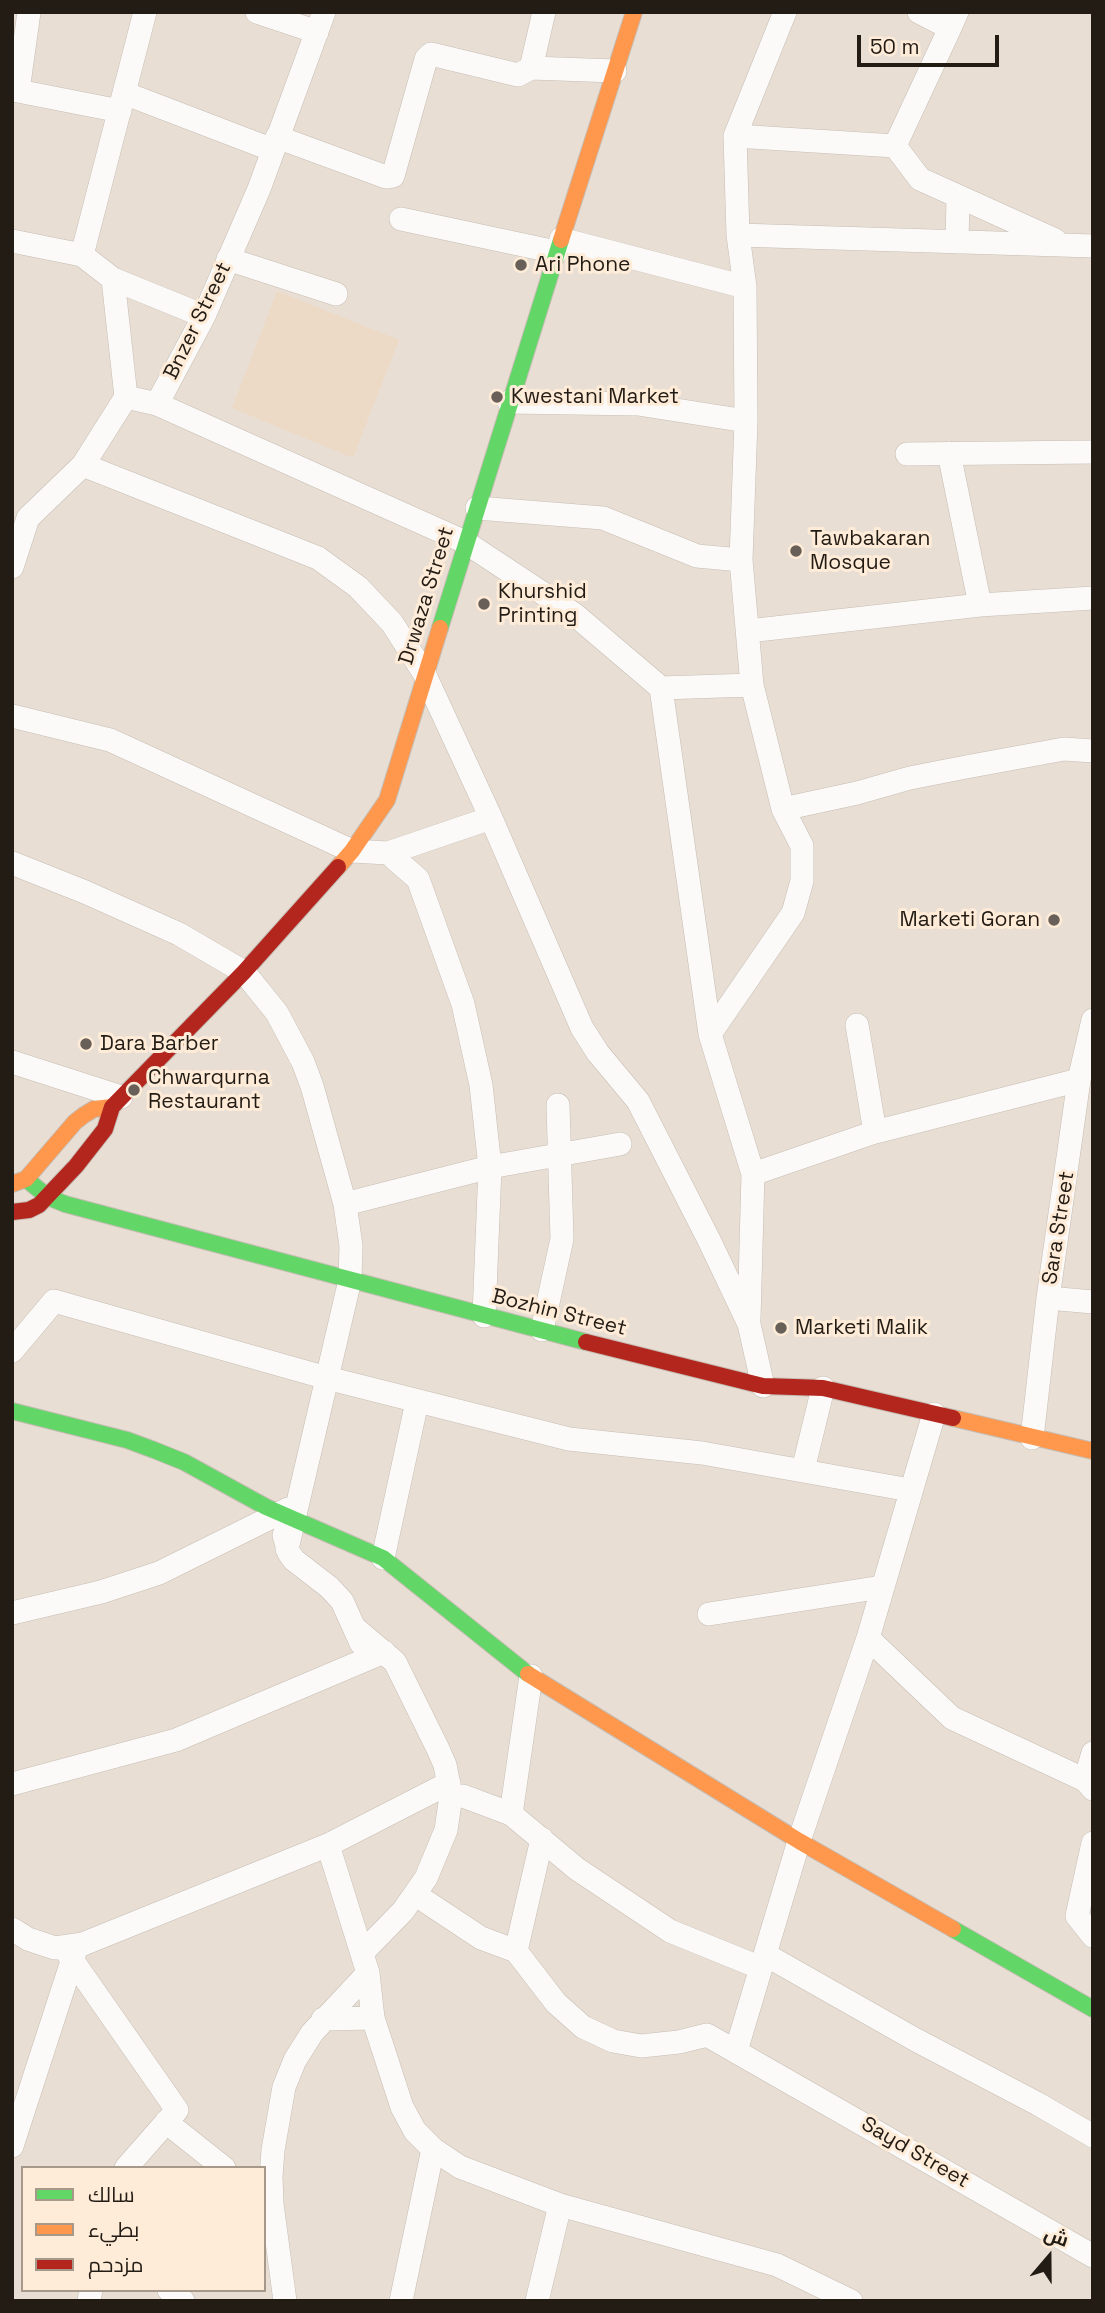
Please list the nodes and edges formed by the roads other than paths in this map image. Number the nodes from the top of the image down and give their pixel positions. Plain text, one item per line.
1 (29, 12) edge
2 (145, 12) edge
3 (257, 12) edge
4 (544, 12) edge
5 (634, 12) edge
6 (785, 12) edge
7 (919, 12) edge
8 (954, 20) edge
9 (321, 22) edge
10 (531, 68) junction
11 (615, 71) junction
12 (15, 91) edge
13 (122, 102) junction
14 (735, 136) junction
15 (275, 144) junction
16 (895, 146) junction
17 (958, 197) junction
18 (401, 219) dead end
19 (738, 235) junction
20 (12, 241) edge
21 (957, 242) junction
22 (1065, 244) junction
23 (559, 246) junction
24 (1093, 246) edge
25 (82, 255) junction
26 (228, 259) junction
27 (113, 279) junction
28 (745, 287) junction
29 (337, 294) dead end
30 (204, 316) junction
31 (126, 397) junction
32 (509, 402) junction
33 (157, 404) junction
34 (746, 421) junction
35 (1093, 452) edge
36 (949, 453) junction
37 (907, 454) dead end
38 (83, 465) junction
39 (477, 508) junction
40 (465, 542) junction
41 (14, 556) edge
42 (741, 560) junction
43 (1093, 598) edge
44 (980, 605) junction
45 (748, 631) junction
46 (424, 673) junction
47 (752, 685) junction
48 (661, 688) junction
49 (12, 716) edge
50 (1093, 751) edge
51 (783, 809) junction
52 (491, 818) junction
53 (352, 851) junction
54 (388, 853) junction
55 (12, 863) edge
56 (244, 972) junction
57 (1093, 1020) edge
58 (857, 1025) dead end
59 (710, 1034) junction
60 (12, 1062) edge
61 (1079, 1080) junction
62 (117, 1102) junction
63 (558, 1105) dead end
64 (1084, 1126) edge
65 (875, 1132) junction
66 (620, 1144) dead end
67 (561, 1154) junction
68 (490, 1167) junction
69 (753, 1174) junction
70 (19, 1181) edge
71 (48, 1197) junction
72 (345, 1204) junction
73 (12, 1212) edge
74 (350, 1280) junction
75 (1048, 1298) junction
76 (1093, 1302) edge
77 (484, 1316) junction
78 (749, 1324) junction
79 (542, 1330) junction
80 (12, 1351) edge
81 (327, 1378) junction
82 (763, 1386) junction
83 (823, 1388) junction
84 (417, 1402) junction
85 (12, 1410) edge
86 (934, 1414) junction
87 (1032, 1438) junction
88 (1093, 1451) edge
89 (803, 1470) junction
90 (910, 1490) junction
91 (290, 1512) junction
92 (383, 1558) junction
93 (882, 1587) junction
94 (12, 1613) edge
95 (709, 1614) dead end
96 (868, 1638) junction
97 (376, 1656) junction
98 (531, 1676) junction
99 (1093, 1753) edge
100 (12, 1784) edge
101 (1089, 1784) edge
102 (454, 1791) junction
103 (512, 1805) junction
104 (542, 1839) junction
105 (799, 1841) junction
106 (1093, 1843) edge
107 (328, 1845) junction
108 (416, 1895) junction
109 (12, 1929) edge
110 (1093, 1936) edge
111 (71, 1951) junction
112 (516, 1951) junction
113 (764, 1961) junction
114 (365, 1963) junction
115 (1093, 2009) edge
116 (373, 2018) junction
117 (323, 2019) junction
118 (736, 2051) junction
119 (166, 2122) junction
120 (1093, 2136) edge
121 (12, 2146) edge
122 (433, 2150) junction
123 (128, 2166) edge
124 (222, 2166) edge
125 (268, 2201) edge
126 (560, 2205) junction
127 (1093, 2256) edge
128 (822, 2294) edge
129 (285, 2301) edge
130 (401, 2301) edge
131 (537, 2301) edge
132 (851, 2301) edge

1 - 12 street
2 - 13 street
3 - 9 street
4 - 10 street
5 - 11 street, Drwaza Street
6 - 14 street
7 - 8 street
8 - 16 street
9 - 15 street, Bnzer Street
10 - 11 street
10 - 15 street
11 - 23 street, Drwaza Street
12 - 13 street
13 - 15 street
13 - 25 street
14 - 16 street
14 - 19 street
15 - 26 street, Bnzer Street
16 - 17 street
17 - 21 street
17 - 22 street
18 - 23 street
19 - 21 street
19 - 28 street
20 - 25 street
21 - 22 street
22 - 24 street
23 - 28 street
23 - 32 street, Drwaza Street
25 - 27 street
26 - 29 street
26 - 30 street, Bnzer Street
27 - 30 street
27 - 31 street
28 - 34 street
30 - 33 street, Bnzer Street
31 - 33 street, Bnzer Street
31 - 38 street
32 - 34 street
32 - 39 street, Drwaza Street
33 - 40 street
34 - 42 street
35 - 36 street
36 - 37 street
36 - 44 street
38 - 41 street
38 - 46 street
39 - 40 street, Drwaza Street
39 - 42 street
40 - 46 street, Drwaza Street
40 - 48 street
42 - 45 street
43 - 44 street
44 - 45 street
45 - 47 street
46 - 52 street
46 - 53 street, Drwaza Street
47 - 48 street
47 - 51 street
48 - 59 street
49 - 53 street
50 - 51 street
51 - 59 street
52 - 54 street
52 - 78 street
53 - 54 street
53 - 56 street, Drwaza Street
54 - 68 street
55 - 56 street
56 - 62 street, Drwaza Street
56 - 72 street
57 - 61 street, Sara Street
58 - 65 street
59 - 69 street
60 - 62 street
61 - 64 street, Sara Street
61 - 65 street
62 - 70 street, Drwaza Street
62 - 71 street, Drwaza Street
63 - 67 street
64 - 75 street, Sara Street
65 - 69 street
66 - 67 street
67 - 68 street
67 - 79 street
68 - 72 street
68 - 77 street
69 - 78 street
70 - 71 street, Bozhin Street
71 - 73 street, Drwaza Street
71 - 74 street, Bozhin Street
72 - 74 street
74 - 77 street, Bozhin Street
74 - 81 street
75 - 76 street
75 - 87 street, Sara Street
77 - 79 street, Bozhin Street
78 - 82 street
79 - 82 street, Bozhin Street
80 - 81 street
81 - 84 street
81 - 91 street
82 - 83 street, Bozhin Street
83 - 86 street, Bozhin Street
83 - 89 street
84 - 89 street
84 - 92 street
85 - 91 street
86 - 87 street, Bozhin Street
86 - 90 street
87 - 88 street, Bozhin Street
89 - 90 street
90 - 93 street
91 - 92 street
91 - 94 street
91 - 97 street
92 - 98 street
93 - 95 street
93 - 96 street
96 - 101 street
96 - 105 street
97 - 100 street
97 - 102 street
98 - 103 street
98 - 105 street
99 - 101 street
102 - 103 street
102 - 107 street
102 - 108 street
103 - 104 street
104 - 112 street
104 - 113 street
105 - 113 street
105 - 115 street
106 - 110 street
107 - 111 street
107 - 114 street
108 - 112 street
108 - 114 street
109 - 111 street
111 - 119 street
111 - 121 street
112 - 118 street, Sayd Street
113 - 118 street
113 - 120 street
114 - 116 street
114 - 117 street
116 - 117 street
116 - 122 street
117 - 125 street
118 - 127 street, Sayd Street
119 - 123 street
119 - 124 street
122 - 126 street
122 - 130 street
125 - 129 street
126 - 128 street
126 - 131 street
128 - 132 street

